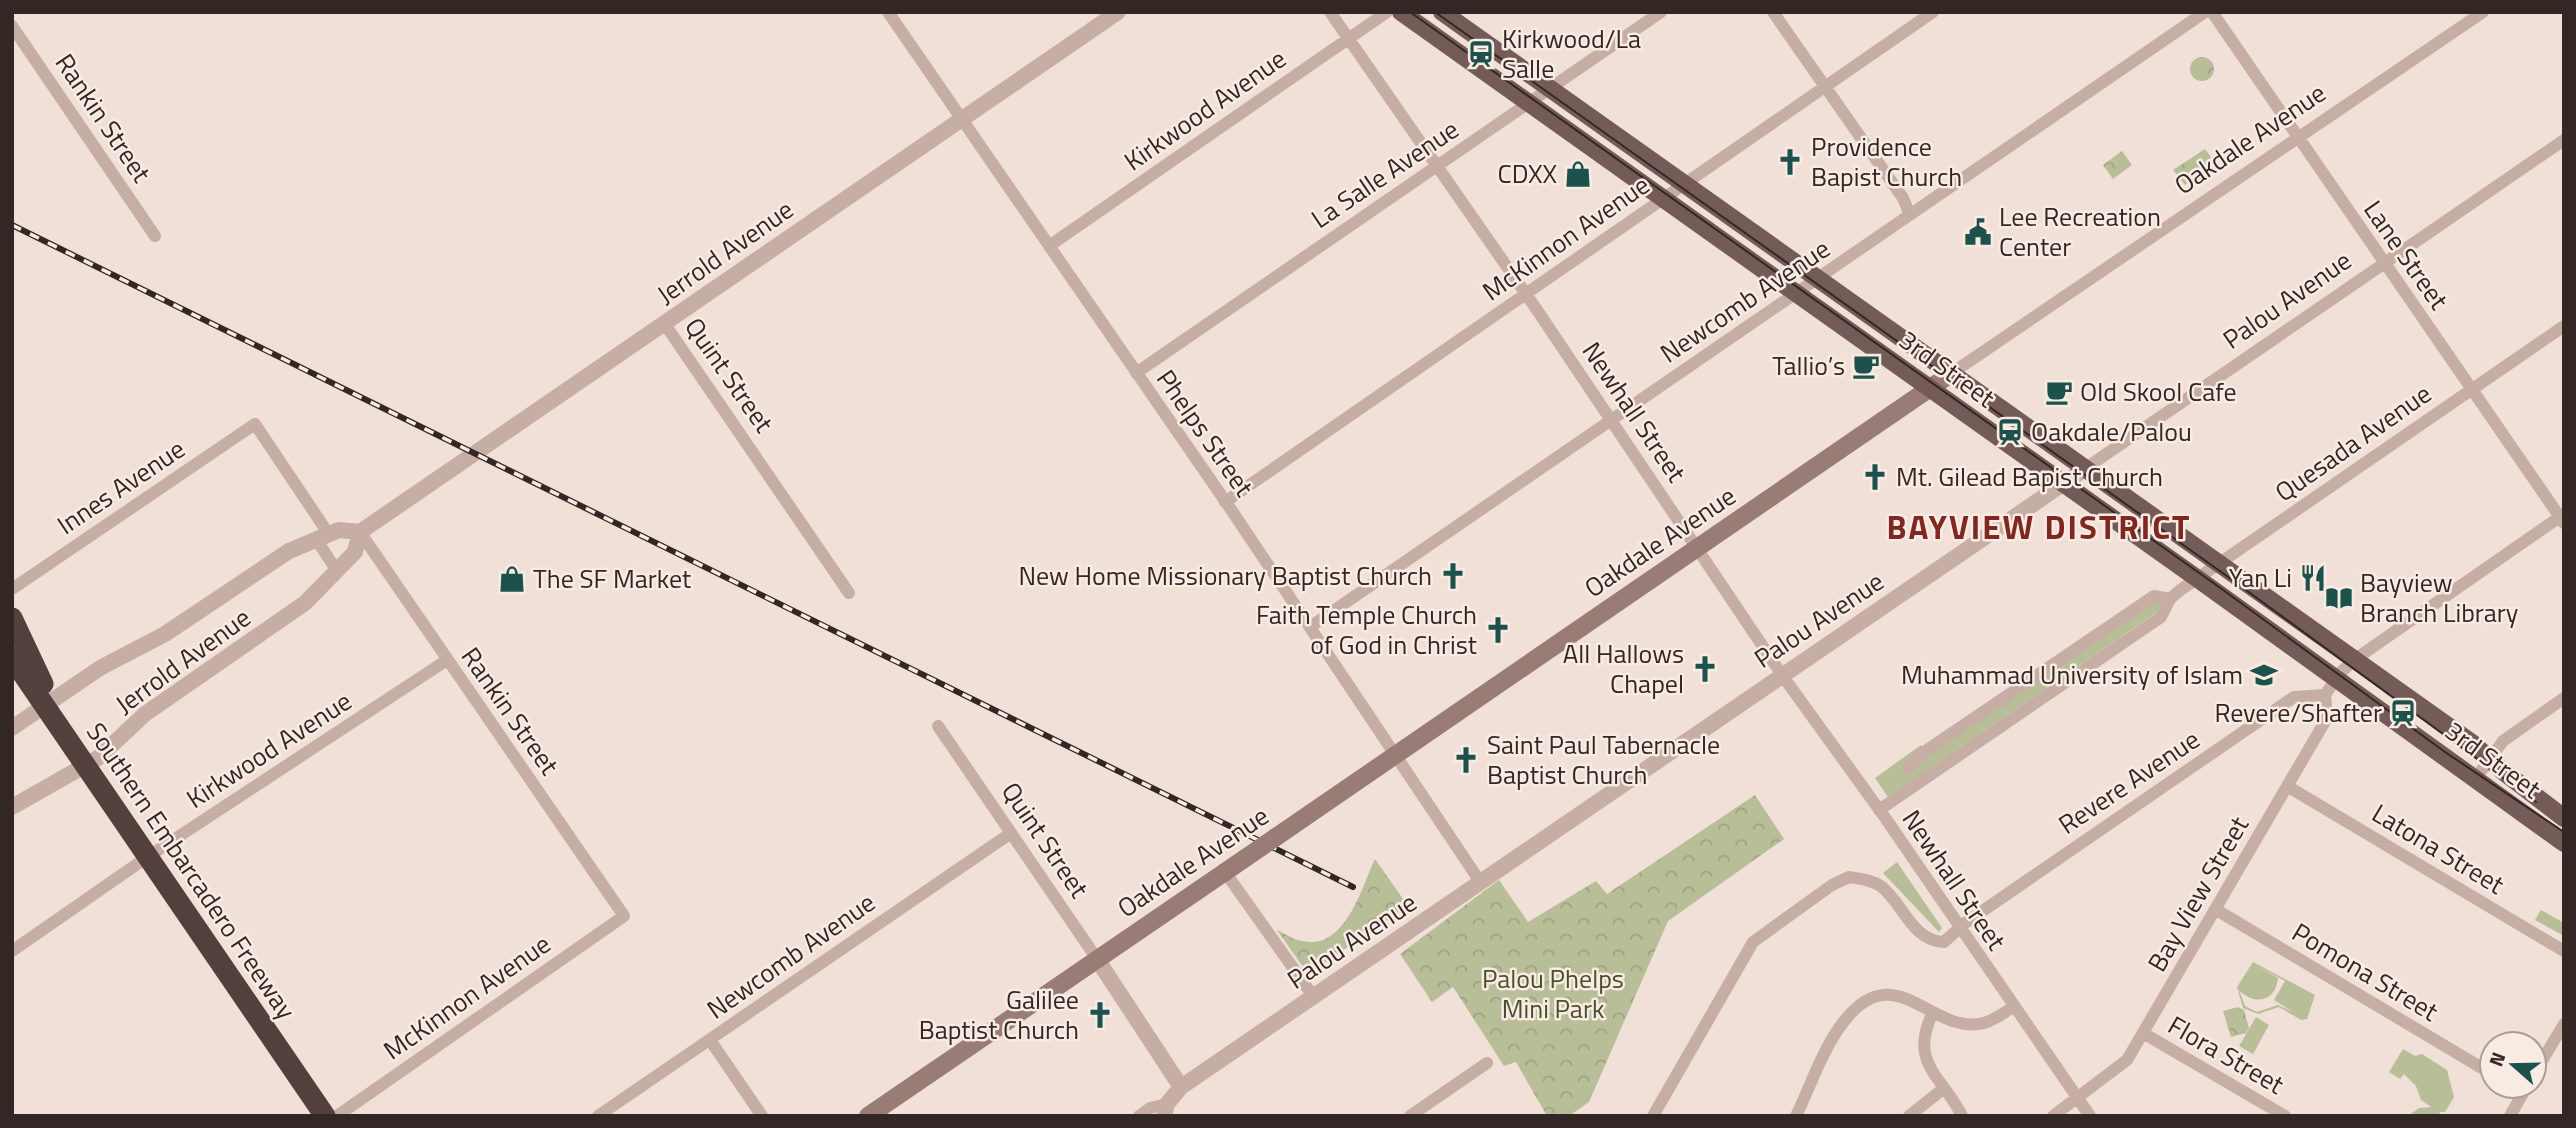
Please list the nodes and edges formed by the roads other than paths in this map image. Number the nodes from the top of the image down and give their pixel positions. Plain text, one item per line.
1 (888, 12) edge
2 (1118, 12) edge
3 (1329, 12) edge
4 (1387, 12) edge
5 (1401, 12) edge
6 (1442, 12) edge
7 (1661, 12) edge
8 (1773, 12) edge
9 (1933, 12) edge
10 (2205, 12) edge
11 (2212, 12) edge
12 (2483, 12) edge
13 (12, 26) edge
14 (1348, 39) junction
15 (1825, 87) junction
16 (1550, 88) junction
17 (1530, 102) junction
18 (962, 119) junction
19 (2298, 138) junction
20 (2564, 140) edge
21 (1437, 166) junction
22 (1684, 185) junction
23 (1664, 198) junction
24 (1910, 215) junction
25 (155, 236) dead end
26 (1049, 246) junction
27 (2384, 262) junction
28 (1817, 279) junction
29 (1797, 293) junction
30 (1526, 294) junction
31 (664, 323) junction
32 (2564, 327) edge
33 (1136, 373) junction
34 (1952, 373) junction
35 (1930, 388) junction
36 (2472, 390) junction
37 (1612, 420) junction
38 (2085, 468) junction
39 (2063, 484) junction
40 (1225, 502) junction
41 (2562, 518) edge
42 (359, 532) junction
43 (322, 536) junction
44 (1699, 547) junction
45 (2219, 564) junction
46 (337, 571) junction
47 (2198, 579) junction
48 (12, 589) edge
49 (849, 593) dead end
50 (2170, 599) junction
51 (12, 618) edge
52 (1310, 627) junction
53 (12, 658) edge
54 (447, 660) junction
55 (2354, 660) junction
56 (12, 669) edge
57 (1782, 675) junction
58 (2336, 678) junction
59 (2325, 695) junction
60 (2564, 698) edge
61 (39, 709) junction
62 (937, 726) dead end
63 (12, 727) edge
64 (1396, 755) junction
65 (2489, 758) junction
66 (1908, 768) dead end
67 (80, 769) junction
68 (2475, 779) junction
69 (2287, 786) junction
70 (112, 804) junction
71 (12, 807) edge
72 (1879, 810) junction
73 (2564, 818) edge
74 (1011, 833) junction
75 (2564, 843) edge
76 (133, 845) dead end
77 (1224, 872) junction
78 (154, 875) dead end
79 (1482, 883) junction
80 (2215, 909) junction
81 (624, 916) joint
82 (1959, 928) junction
83 (12, 951) edge
84 (2564, 951) edge
85 (1097, 959) junction
86 (1313, 996) junction
87 (2013, 1007) junction
88 (1933, 1012) junction
89 (2564, 1024) edge
90 (2143, 1033) junction
91 (710, 1040) junction
92 (2559, 1044) edge
93 (1488, 1063) dead end
94 (2478, 1066) edge
95 (1181, 1087) junction
96 (1943, 1089) junction
97 (2077, 1096) junction
98 (1166, 1110) edge
99 (316, 1116) edge
100 (324, 1116) edge
101 (337, 1116) edge
102 (598, 1116) edge
103 (762, 1116) edge
104 (868, 1116) edge
105 (1139, 1116) edge
106 (1410, 1116) edge
107 (1653, 1116) edge
108 (1796, 1116) edge
109 (1909, 1116) edge
110 (1962, 1116) edge
111 (2053, 1116) edge
112 (2090, 1116) edge
113 (2285, 1116) edge

1 - 18 street, Phelps Street
2 - 18 street, Jerrold Avenue
3 - 14 street, Newhall Street
4 - 14 street, Kirkwood Avenue
5 - 17 main road, 3rd Street
6 - 16 main road, 3rd Street
7 - 16 street, La Salle Avenue
8 - 15 street
9 - 15 street, McKinnon Avenue
10 - 24 street, Newcomb Avenue
11 - 19 street, Lane Street
12 - 19 street, Oakdale Avenue
13 - 25 street, Rankin Street
14 - 21 street, Newhall Street
14 - 26 street, Kirkwood Avenue
15 - 22 street, McKinnon Avenue
15 - 24 street
16 - 17 street, La Salle Avenue
16 - 22 main road, 3rd Street
17 - 21 street, La Salle Avenue
17 - 23 main road, 3rd Street
18 - 26 street, Phelps Street
18 - 31 street, Jerrold Avenue
19 - 27 street, Lane Street
19 - 34 street, Oakdale Avenue
20 - 27 street, Palou Avenue
21 - 30 street, Newhall Street
21 - 33 street, La Salle Avenue
22 - 23 street, McKinnon Avenue
22 - 28 main road, 3rd Street
23 - 29 main road, 3rd Street
23 - 30 street, McKinnon Avenue
24 - 28 street, Newcomb Avenue
26 - 33 street, Phelps Street
27 - 36 street, Lane Street
27 - 38 street, Palou Avenue
28 - 29 street, Newcomb Avenue
28 - 34 main road, 3rd Street
29 - 35 main road, 3rd Street
29 - 37 street, Newcomb Avenue
30 - 37 street, Newhall Street
30 - 40 street, McKinnon Avenue
31 - 42 street, Jerrold Avenue
31 - 49 street, Quint Street
32 - 36 street, Quesada Avenue
33 - 40 street, Phelps Street
34 - 35 main road, Oakdale Avenue
34 - 38 main road, 3rd Street
35 - 39 main road, 3rd Street
35 - 44 main road, Oakdale Avenue
36 - 41 street, Lane Street
36 - 45 street, Quesada Avenue
37 - 44 street, Newhall Street
37 - 52 street, Newcomb Avenue
38 - 39 street, Palou Avenue
38 - 45 main road, 3rd Street
39 - 47 main road, 3rd Street
39 - 57 street, Palou Avenue
40 - 52 street, Phelps Street
41 - 55 street
42 - 43 street, Jerrold Avenue
42 - 46 street, Jerrold Avenue
42 - 54 street, Rankin Street
43 - 46 street
43 - 48 street, Innes Avenue
43 - 61 street, Jerrold Avenue
44 - 57 street, Newhall Street
44 - 64 main road, Oakdale Avenue
45 - 47 street, Quesada Avenue
45 - 55 main road, 3rd Street
46 - 67 street, Jerrold Avenue
47 - 50 street, Quesada Avenue
47 - 58 main road, 3rd Street
50 - 66 street, Quesada Avenue
50 - 72 street, Quesada Avenue
51 - 70 highway, bridge
52 - 64 street, Phelps Street
53 - 70 highway, Southern Embarcadero Freeway, bridge
54 - 81 street, Rankin Street
54 - 83 street, Kirkwood Avenue
55 - 58 street
55 - 65 main road, 3rd Street
56 - 61 street
56 - 99 highway, Southern Embarcadero Freeway
57 - 72 street, Newhall Street
57 - 79 street, Palou Avenue
58 - 59 street
58 - 68 main road, 3rd Street
59 - 69 street, Bay View Street
59 - 82 street, Revere Avenue
60 - 65 street
61 - 63 street, Jerrold Avenue
61 - 67 street
62 - 74 street, Quint Street
64 - 77 main road, Oakdale Avenue, bridge
64 - 79 street, Phelps Street
65 - 68 street
65 - 73 main road, 3rd Street
67 - 71 street, Jerrold Avenue
67 - 76 street
68 - 75 main road, 3rd Street
69 - 80 street, Bay View Street
69 - 84 street, Latona Street
70 - 100 highway, Southern Embarcadero Freeway, bridge
72 - 82 street, Newhall Street
74 - 85 street, Quint Street
74 - 91 street, Newcomb Avenue
77 - 85 main road, Oakdale Avenue
77 - 86 street
78 - 99 street
79 - 86 street, Palou Avenue
80 - 90 street, Bay View Street
80 - 94 street, Pomona Street
81 - 101 street, McKinnon Avenue
82 - 87 street, Newhall Street
82 - 107 street, Revere Avenue
85 - 95 street, Quint Street
85 - 104 main road, Oakdale Avenue
86 - 95 street, Palou Avenue
87 - 88 street
87 - 97 street, Newhall Street
88 - 96 street
88 - 108 street
89 - 92 street
90 - 97 street, Bay View Street
90 - 113 street, Flora Street
91 - 102 street, Newcomb Avenue
91 - 103 street
93 - 106 street
95 - 98 street, Palou Avenue
96 - 109 street
96 - 110 street
97 - 111 street, Bay View Street
97 - 112 street, Newhall Street
98 - 105 street, Palou Avenue

